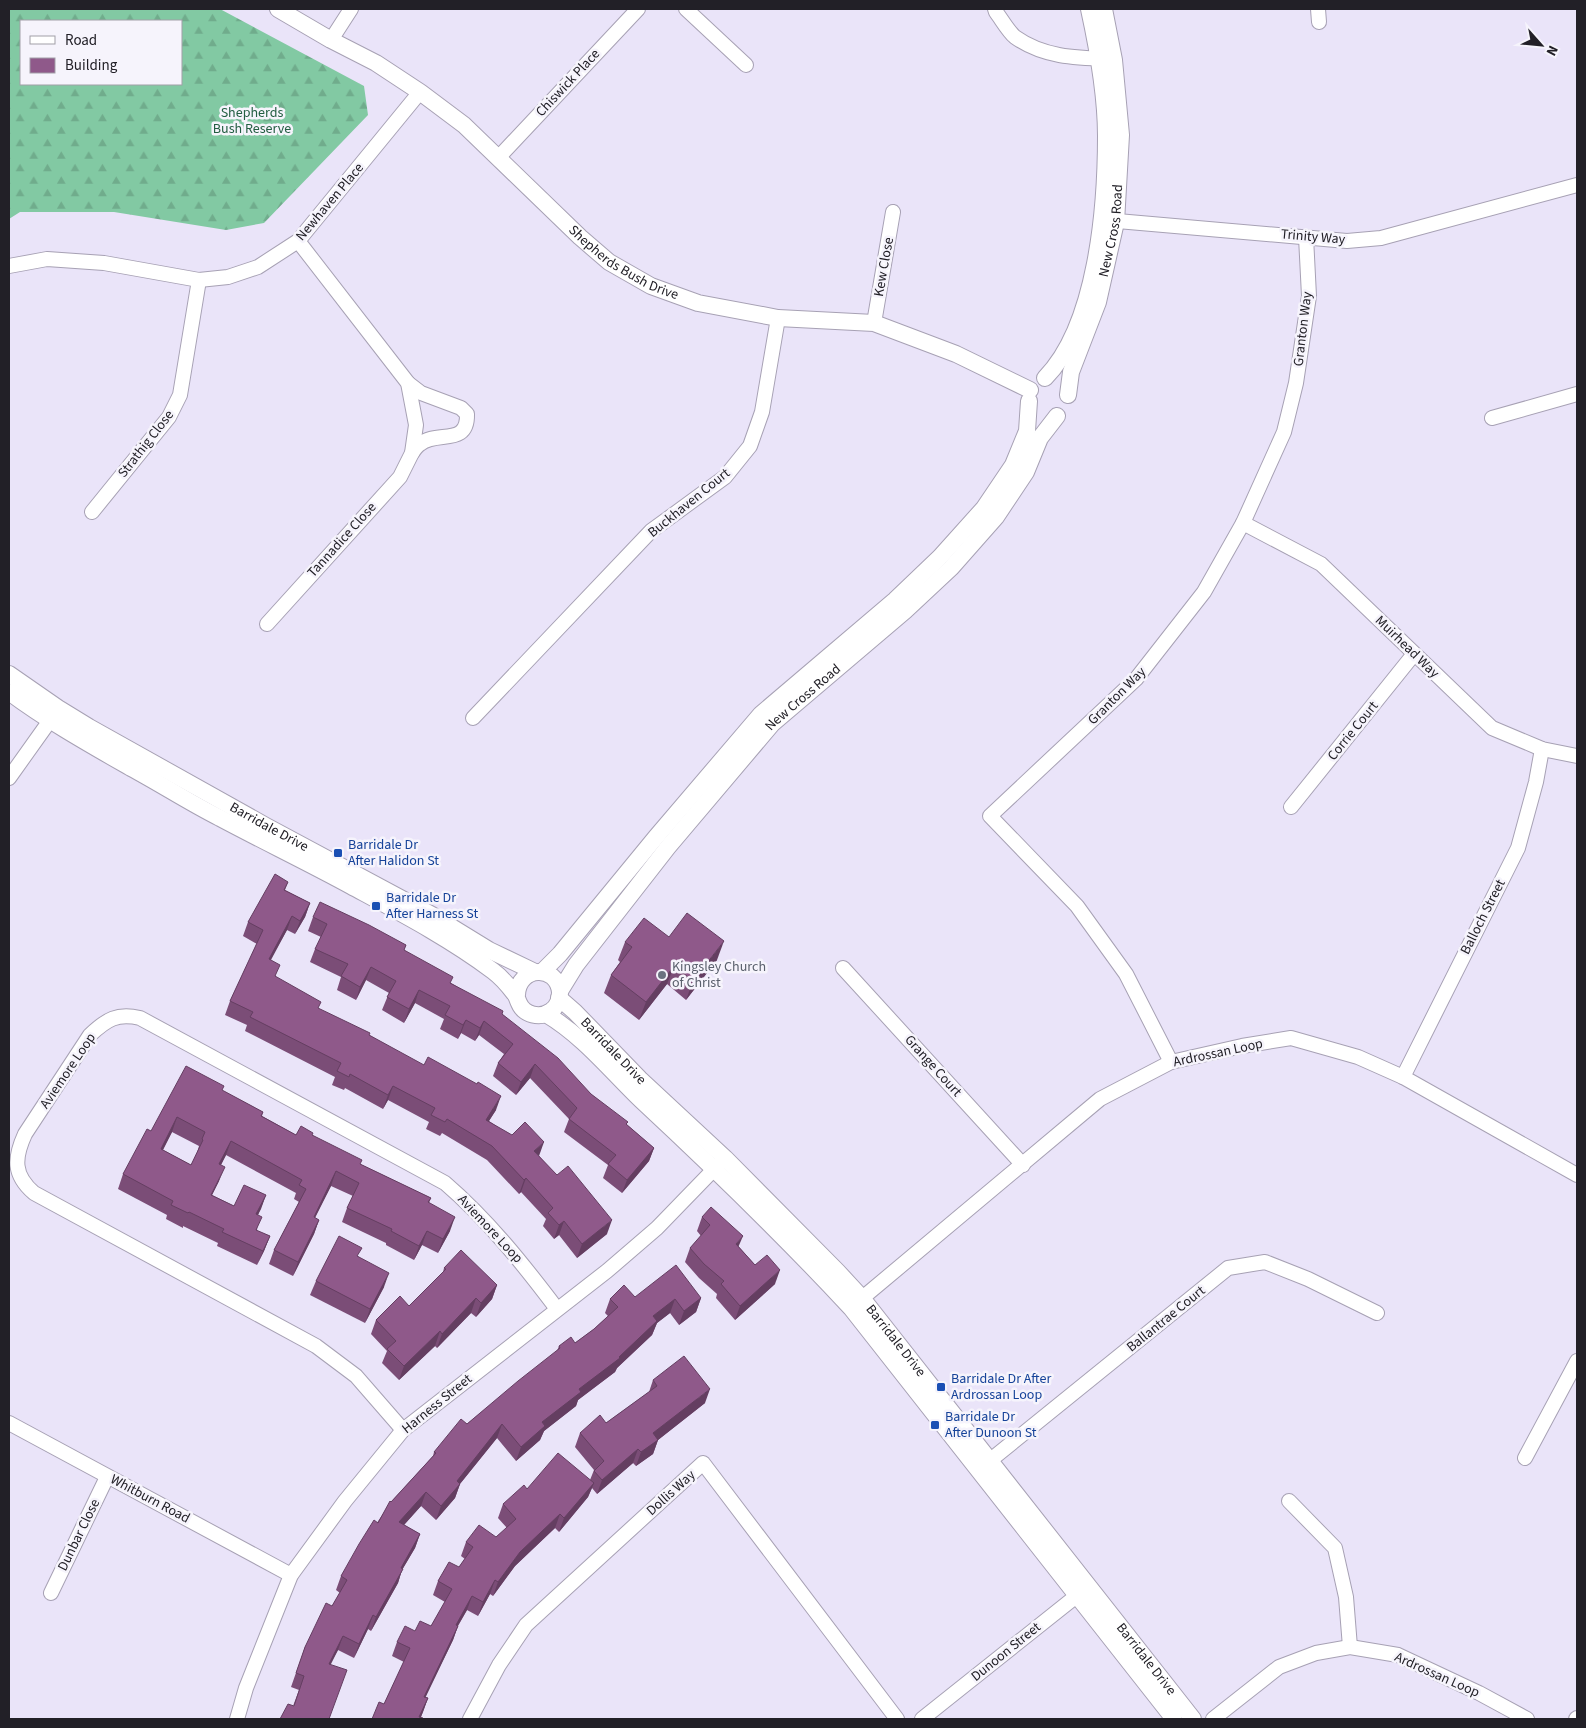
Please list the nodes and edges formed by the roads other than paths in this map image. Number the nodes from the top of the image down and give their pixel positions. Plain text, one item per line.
1 (278, 9) edge
2 (351, 9) edge
3 (638, 9) edge
4 (686, 9) edge
5 (995, 9) edge
6 (1089, 9) edge
7 (1104, 9) edge
8 (331, 40) junction
9 (1107, 59) junction
10 (746, 65) dead end
11 (420, 92) junction
12 (498, 158) junction
13 (1577, 185) edge
14 (893, 212) dead end
15 (1109, 220) junction
16 (1306, 237) junction
17 (298, 241) junction
18 (9, 266) edge
19 (199, 280) junction
20 (778, 318) junction
21 (874, 323) junction
22 (1045, 378) junction
23 (408, 384) junction
24 (1577, 394) edge
25 (1030, 395) junction
26 (1068, 395) junction
27 (1057, 416) junction
28 (1492, 418) dead end
29 (412, 453) junction
30 (92, 512) dead end
31 (1243, 523) junction
32 (267, 624) dead end
33 (1414, 654) junction
34 (9, 674) edge
35 (9, 692) edge
36 (54, 715) junction
37 (473, 718) dead end
38 (1542, 749) junction
39 (1577, 756) edge
40 (9, 778) edge
41 (1291, 807) dead end
42 (843, 968) dead end
43 (538, 972) junction
44 (560, 994) junction
45 (517, 995) junction
46 (546, 1014) junction
47 (1171, 1062) junction
48 (1403, 1077) junction
49 (720, 1164) junction
50 (1023, 1165) junction
51 (1577, 1175) edge
52 (856, 1303) junction
53 (557, 1309) junction
54 (1377, 1313) dead end
55 (1577, 1361) edge
56 (9, 1423) edge
57 (402, 1430) junction
58 (1525, 1458) dead end
59 (985, 1466) junction
60 (107, 1477) junction
61 (1289, 1501) dead end
62 (291, 1575) junction
63 (1083, 1590) junction
64 (51, 1593) dead end
65 (1350, 1647) junction
66 (237, 1719) edge
67 (470, 1719) edge
68 (897, 1719) edge
69 (922, 1719) edge
70 (1174, 1719) edge
71 (1193, 1719) edge
72 (1213, 1719) edge
73 (1527, 1719) edge

1 - 8 street, Shepherds Bush Drive
2 - 8 street
3 - 12 street, Chiswick Place
4 - 10 street
5 - 9 street
6 - 9 street, New Cross Road
7 - 9 street, New Cross Road
8 - 11 street, Shepherds Bush Drive
9 - 15 street, New Cross Road
11 - 12 street, Shepherds Bush Drive
11 - 17 street, Newhaven Place
12 - 20 street, Shepherds Bush Drive
13 - 16 street, Trinity Way
14 - 21 street, Kew Close
15 - 16 street, Trinity Way
15 - 22 street, New Cross Road
15 - 26 street, New Cross Road
16 - 31 street, Granton Way
17 - 19 street, Newhaven Place
17 - 23 street, Tannadice Close
18 - 19 street, Newhaven Place
19 - 30 street, Strathig Close
20 - 21 street, Shepherds Bush Drive
20 - 37 street, Buckhaven Court
21 - 25 street, Shepherds Bush Drive
22 - 25 street
22 - 26 street
23 - 29 street, Tannadice Close
23 - 29 street, Tannadice Close
24 - 28 street
25 - 27 street
25 - 43 street, New Cross Road
26 - 27 street
27 - 44 street, New Cross Road
29 - 32 street, Tannadice Close
31 - 33 street, Muirhead Way
31 - 47 street, Granton Way
33 - 38 street, Muirhead Way
33 - 41 street, Corrie Court
34 - 36 street, Barridale Drive
35 - 36 street, Barridale Drive
36 - 40 street
36 - 43 street, Barridale Drive
36 - 45 street, Barridale Drive
38 - 39 street, Muirhead Way
38 - 48 street, Balloch Street
42 - 50 street, Grange Court
43 - 44 street
43 - 45 street
44 - 46 street
44 - 49 street, Barridale Drive
45 - 46 street
46 - 49 street, Barridale Drive
47 - 48 street, Ardrossan Loop
47 - 50 street, Ardrossan Loop
48 - 51 street, Ardrossan Loop
49 - 52 street, Barridale Drive
49 - 53 street, Harness Street
50 - 52 street, Ardrossan Loop
52 - 59 street, Barridale Drive
53 - 57 street, Harness Street
53 - 57 street, Aviemore Loop
54 - 59 street, Ballantrae Court
55 - 58 street
56 - 60 street, Whitburn Road
57 - 62 street, Harness Street
59 - 63 street, Barridale Drive
60 - 62 street, Whitburn Road
60 - 64 street, Dunbar Close
61 - 65 street
62 - 66 street, Harness Street
63 - 69 street, Dunoon Street
63 - 70 street, Barridale Drive
63 - 71 street, Barridale Drive
65 - 72 street, Ardrossan Loop
65 - 73 street, Ardrossan Loop
67 - 68 street, Dollis Way

